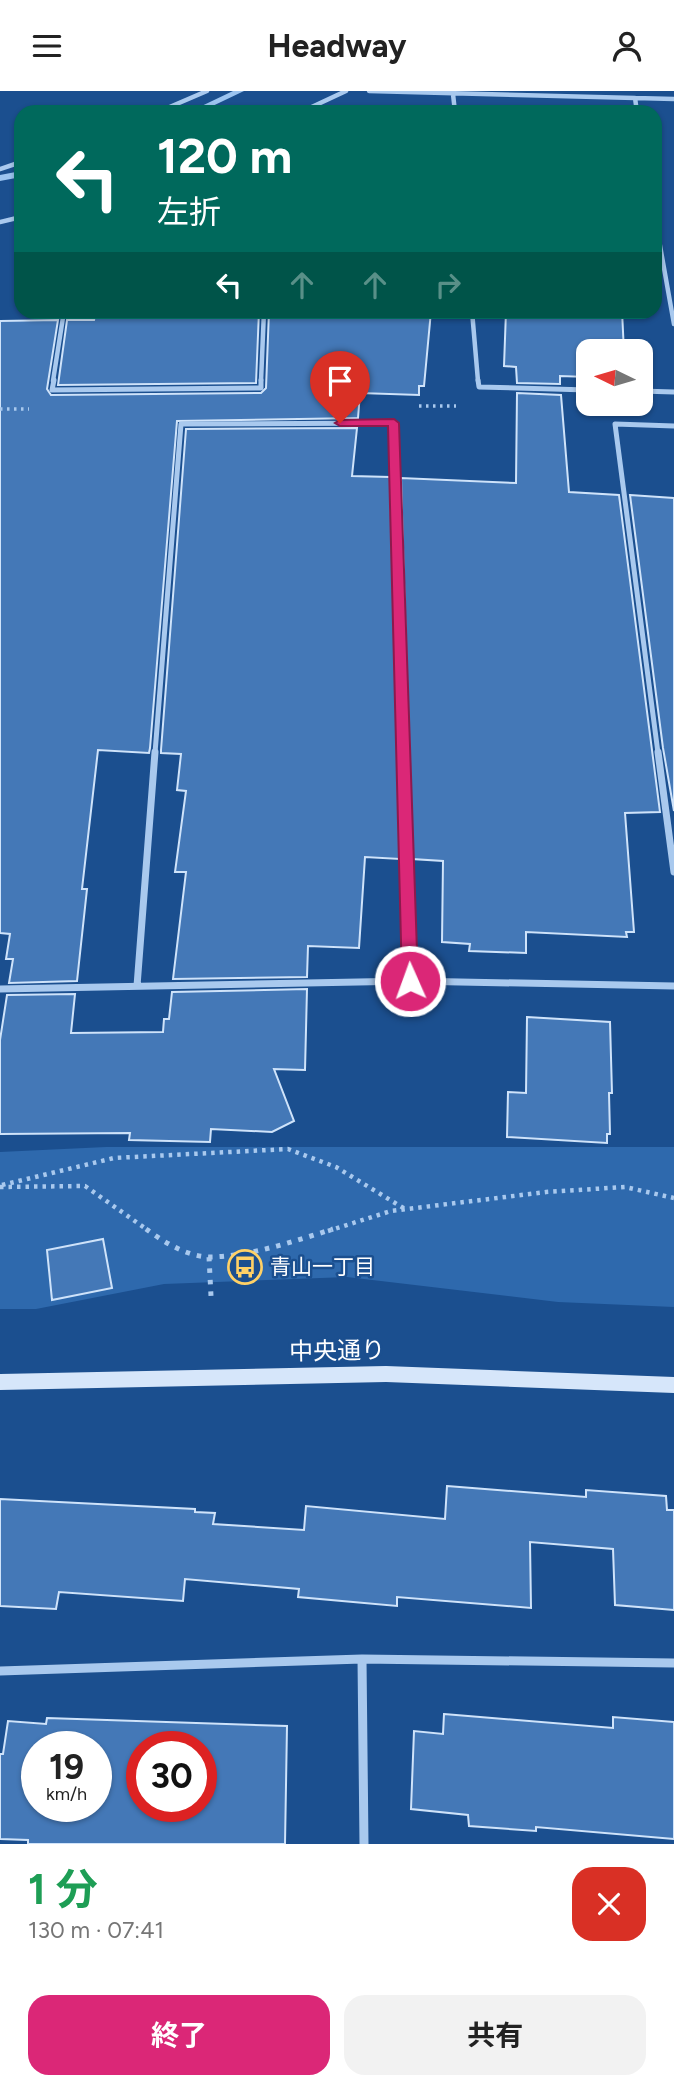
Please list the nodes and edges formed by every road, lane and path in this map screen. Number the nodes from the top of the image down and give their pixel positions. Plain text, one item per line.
1 (207, 91) edge
2 (346, 91) edge
3 (369, 91) edge
4 (453, 94) junction
5 (635, 98) junction
6 (674, 99) edge
7 (174, 105) edge
8 (316, 105) edge
9 (454, 105) edge
10 (636, 105) edge
11 (662, 257) edge
12 (63, 319) edge
13 (264, 319) edge
14 (473, 319) edge
15 (674, 324) edge
16 (576, 390) edge
17 (653, 391) edge
18 (674, 392) edge
19 (674, 426) edge
20 (674, 872) edge
21 (410, 981) junction
22 (137, 986) junction
23 (674, 986) edge
24 (0, 989) edge
25 (0, 1187) edge
26 (672, 1196) edge
27 (406, 1209) junction
28 (209, 1257) junction
29 (211, 1296) dead end
30 (0, 1382) edge
31 (674, 1385) edge
32 (362, 1658) junction
33 (674, 1663) edge
34 (0, 1671) edge
35 (364, 1844) edge

1 - 7 street
2 - 8 street
3 - 4 street
4 - 5 street
4 - 9 street
5 - 6 street
5 - 10 street
11 - 15 street
12 - 13 street
14 - 16 street
17 - 18 street
19 - 20 street
21 - 22 street
21 - 22 street
21 - 23 street
22 - 24 street
25 - 27 path
25 - 28 path
26 - 27 path
27 - 28 path
28 - 29 path
30 - 31 street, 中央通り
32 - 33 street
32 - 34 street
32 - 35 street

